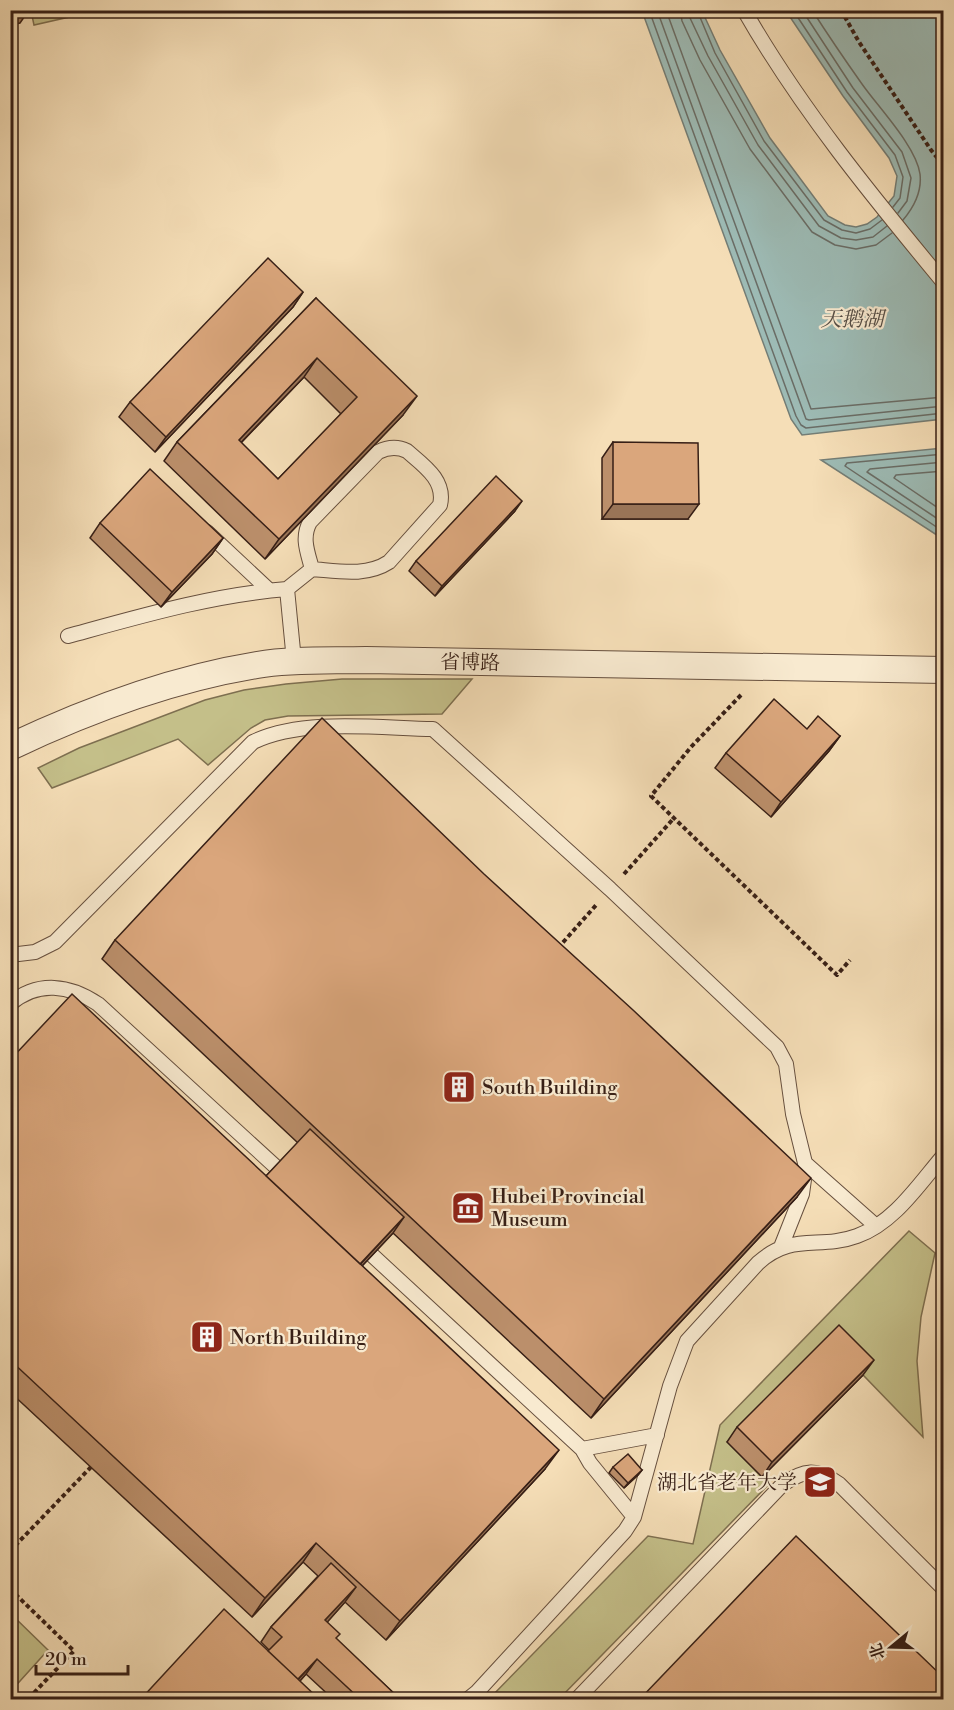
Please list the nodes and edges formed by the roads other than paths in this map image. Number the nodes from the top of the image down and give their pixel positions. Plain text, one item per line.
1 (744, 10) edge
2 (944, 283) edge
3 (194, 519) edge
4 (312, 569) junction
5 (287, 589) junction
6 (269, 590) junction
7 (68, 636) dead end
8 (294, 661) junction
9 (944, 670) edge
10 (10, 747) edge
11 (10, 955) edge
12 (10, 1004) edge
13 (944, 1155) edge
14 (806, 1164) junction
15 (303, 1192) edge
16 (876, 1226) junction
17 (346, 1231) edge
18 (781, 1247) junction
19 (657, 1435) junction
20 (582, 1449) junction
21 (634, 1517) junction
22 (944, 1588) edge
23 (467, 1700) edge
24 (576, 1700) edge

1 - 2 lane
3 - 6 lane
4 - 4 lane
4 - 5 lane
5 - 6 lane
5 - 8 lane
6 - 7 lane
8 - 9 street, 省博路
8 - 10 street, 省博路
11 - 14 lane
12 - 15 lane
13 - 16 lane
14 - 16 lane
14 - 18 lane
16 - 18 lane
17 - 20 lane
18 - 19 lane
19 - 20 lane
19 - 21 lane
20 - 21 lane
21 - 23 lane
22 - 24 lane

